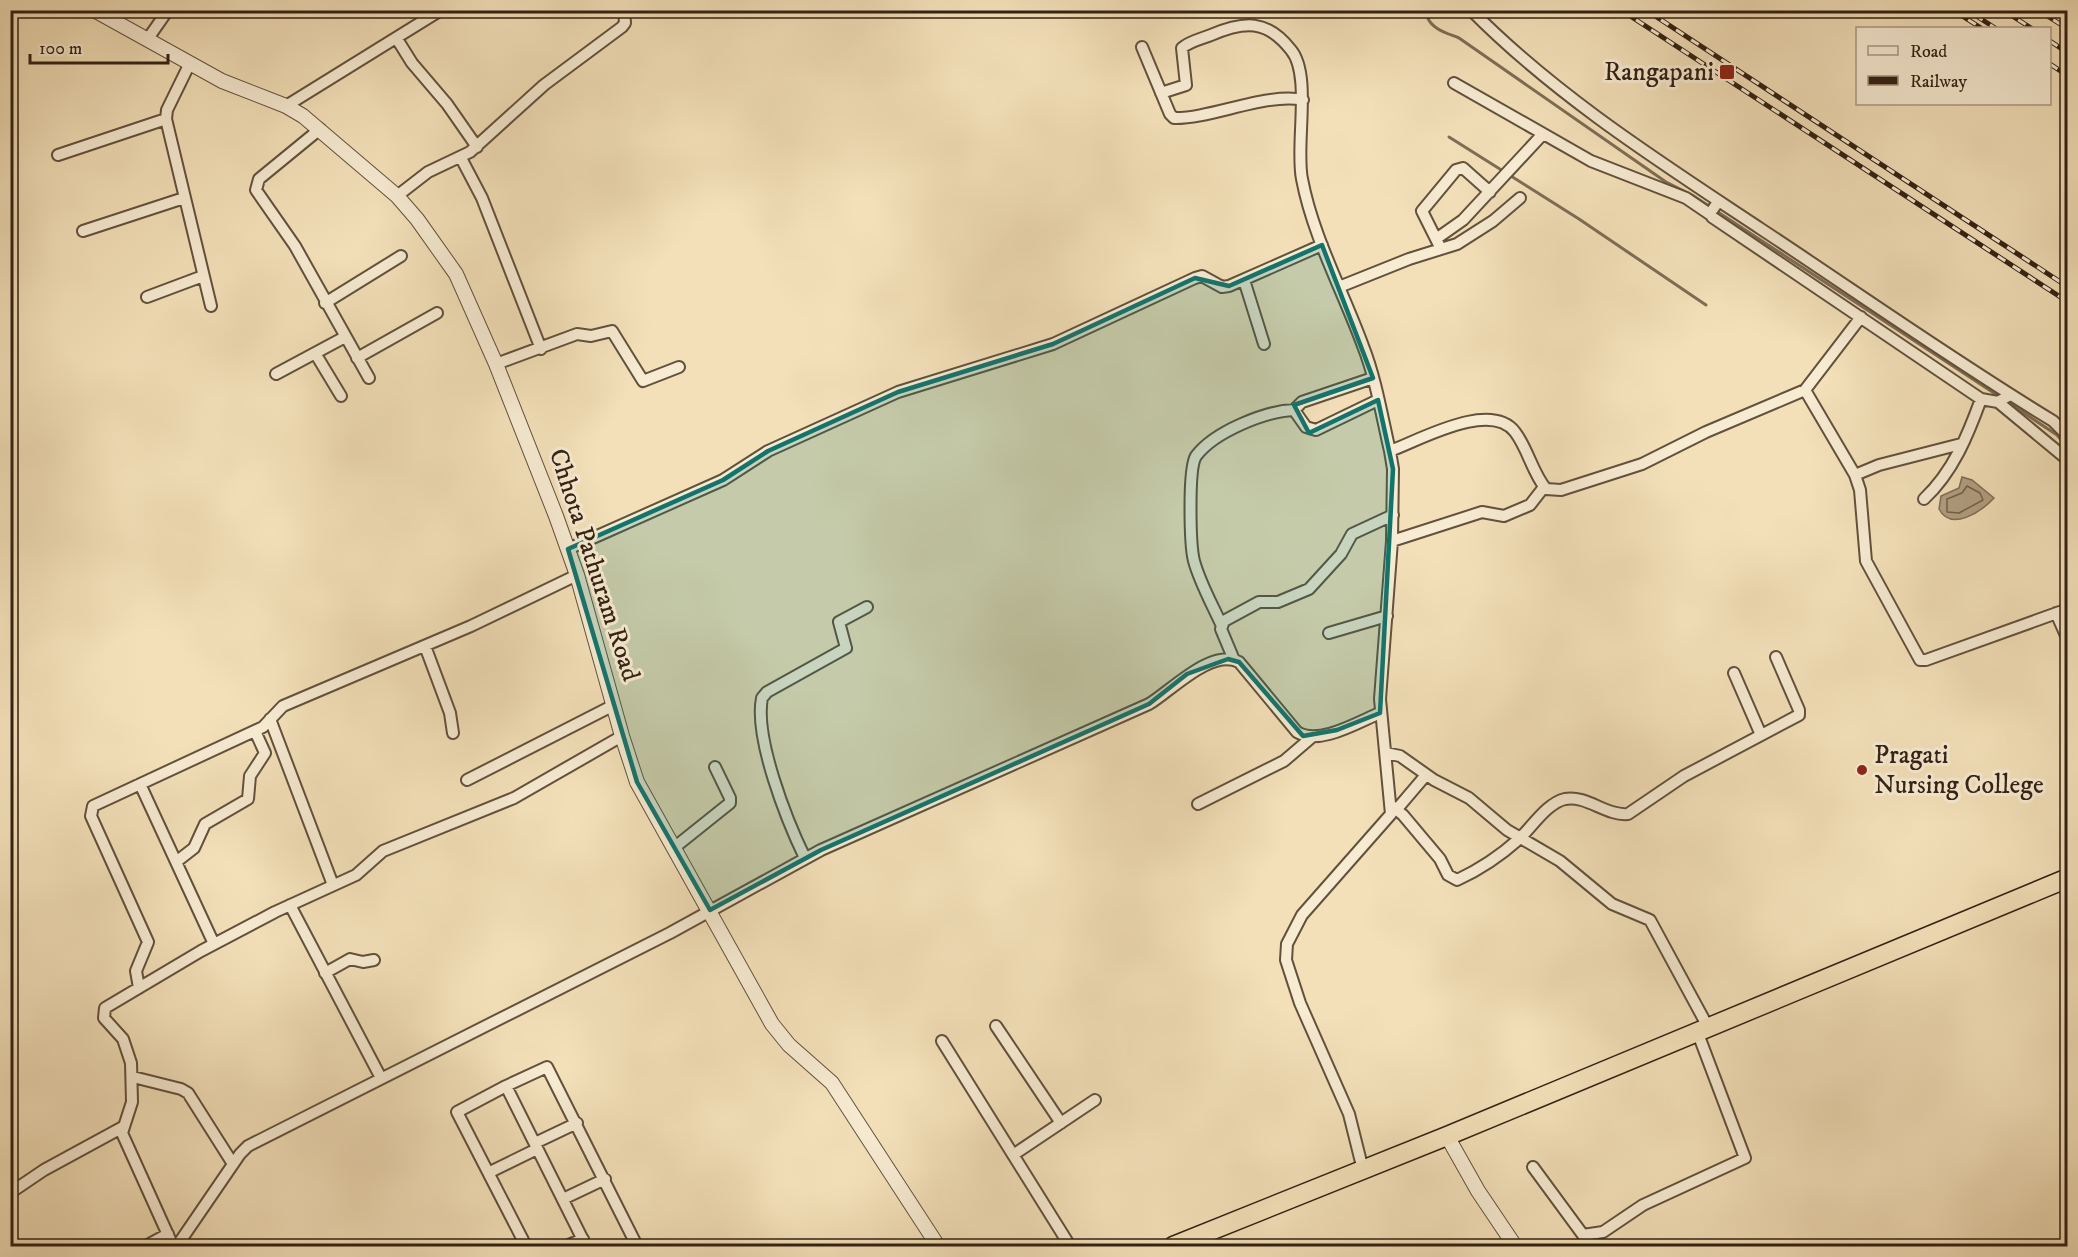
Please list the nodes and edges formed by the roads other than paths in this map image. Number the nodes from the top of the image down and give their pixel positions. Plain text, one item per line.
1 (94, 10) edge
2 (168, 10) edge
3 (441, 10) edge
4 (624, 10) edge
5 (1471, 10) edge
6 (398, 39) junction
7 (147, 40) junction
8 (1142, 46) dead end
9 (190, 63) junction
10 (1454, 83) dead end
11 (1161, 93) junction
12 (1303, 100) junction
13 (286, 106) junction
14 (166, 119) junction
15 (320, 129) junction
16 (1542, 135) junction
17 (477, 147) junction
18 (58, 155) dead end
19 (461, 158) junction
20 (1490, 192) junction
21 (397, 196) junction
22 (184, 198) junction
23 (1520, 198) dead end
24 (1713, 209) junction
25 (83, 231) dead end
26 (1438, 244) junction
27 (1322, 245) junction
28 (401, 256) dead end
29 (203, 276) junction
30 (1244, 280) junction
31 (1339, 287) junction
32 (147, 297) dead end
33 (325, 303) junction
34 (211, 306) dead end
35 (437, 313) dead end
36 (1861, 317) junction
37 (345, 337) junction
38 (1264, 344) dead end
39 (541, 349) junction
40 (315, 352) junction
41 (357, 358) junction
42 (496, 364) junction
43 (680, 367) dead end
44 (276, 374) dead end
45 (369, 378) dead end
46 (1373, 378) junction
47 (1805, 390) junction
48 (2010, 395) junction
49 (341, 396) dead end
50 (1981, 399) junction
51 (1378, 400) junction
52 (1998, 402) junction
53 (1294, 410) junction
54 (2067, 436) edge
55 (1961, 444) junction
56 (1390, 452) junction
57 (2067, 459) edge
58 (1855, 475) junction
59 (1544, 487) junction
60 (1924, 499) dead end
61 (1393, 515) junction
62 (1392, 541) junction
63 (568, 549) junction
64 (577, 575) junction
65 (867, 607) dead end
66 (2067, 609) edge
67 (2056, 613) junction
68 (1387, 616) junction
69 (1221, 624) junction
70 (1329, 633) dead end
71 (2067, 640) edge
72 (425, 646) junction
73 (1776, 657) dead end
74 (1234, 660) junction
75 (1734, 673) dead end
76 (614, 705) junction
77 (1380, 713) junction
78 (270, 719) junction
79 (255, 731) junction
80 (453, 733) dead end
81 (1761, 735) junction
82 (622, 736) junction
83 (1312, 737) junction
84 (1386, 753) junction
85 (715, 767) dead end
86 (1426, 775) junction
87 (467, 780) dead end
88 (140, 784) junction
89 (1198, 804) dead end
90 (1395, 808) junction
91 (1520, 838) junction
92 (675, 847) junction
93 (805, 858) junction
94 (176, 862) junction
95 (2067, 878) edge
96 (333, 885) junction
97 (290, 904) junction
98 (710, 910) junction
99 (213, 944) junction
100 (374, 960) dead end
101 (326, 973) junction
102 (138, 988) junction
103 (996, 1026) dead end
104 (1702, 1029) junction
105 (942, 1041) dead end
106 (133, 1077) junction
107 (381, 1078) junction
108 (506, 1086) junction
109 (1095, 1100) dead end
110 (577, 1123) junction
111 (1061, 1123) junction
112 (123, 1126) junction
113 (1447, 1136) junction
114 (536, 1146) junction
115 (1013, 1155) junction
116 (232, 1164) junction
117 (1533, 1167) dead end
118 (1363, 1170) junction
119 (490, 1172) junction
120 (605, 1179) junction
121 (12, 1187) edge
122 (563, 1199) junction
123 (168, 1234) junction
124 (584, 1243) edge
125 (146, 1246) edge
126 (175, 1246) edge
127 (526, 1246) edge
128 (566, 1246) edge
129 (637, 1246) edge
130 (938, 1246) edge
131 (1070, 1246) edge
132 (1173, 1246) edge
133 (1515, 1246) edge

1 - 7 street, Chhota Pathuram Road
2 - 7 street
3 - 6 street
4 - 17 street
5 - 24 street
6 - 13 street
6 - 17 street
7 - 9 street, Chhota Pathuram Road
8 - 11 street
9 - 13 street, Chhota Pathuram Road
9 - 14 street
10 - 16 street
11 - 12 street
11 - 12 street
12 - 27 street
13 - 15 street, Chhota Pathuram Road
14 - 18 street
14 - 22 street
15 - 21 street, Chhota Pathuram Road
15 - 33 street
16 - 20 street
16 - 24 street
17 - 19 street
19 - 21 street
19 - 39 street
20 - 26 street
20 - 26 street
21 - 42 street, Chhota Pathuram Road
22 - 25 street
22 - 29 street
23 - 26 street
24 - 36 street
24 - 48 street
26 - 31 street
27 - 30 street
27 - 31 street
28 - 33 street
29 - 32 street
29 - 34 street
30 - 38 street
30 - 63 street
31 - 46 street
33 - 37 street
35 - 41 street
36 - 47 street
36 - 50 street
37 - 40 street
37 - 41 street
39 - 42 street
39 - 43 street
40 - 44 street
40 - 49 street
41 - 45 street
42 - 63 street, Chhota Pathuram Road
46 - 51 street
46 - 53 street
47 - 58 street
47 - 59 street
48 - 52 street
48 - 54 street
50 - 52 street
50 - 55 street
51 - 53 street
51 - 56 street
52 - 57 street
53 - 69 street
55 - 58 street
55 - 60 street
56 - 59 street
56 - 61 street
58 - 67 street
59 - 62 street
61 - 62 street
61 - 69 street
62 - 68 street
63 - 64 street, Chhota Pathuram Road
64 - 72 street
64 - 76 street, Chhota Pathuram Road
65 - 93 street
66 - 67 street
67 - 71 street
68 - 70 street
68 - 77 street
69 - 74 street
72 - 78 street
72 - 80 street
73 - 81 street
74 - 83 street
74 - 93 street
75 - 81 street
76 - 82 street, Chhota Pathuram Road
76 - 87 street
77 - 83 street
77 - 84 street
78 - 79 street
78 - 96 street
79 - 88 street
79 - 94 street
81 - 91 street
82 - 92 street, Chhota Pathuram Road
82 - 96 street
83 - 89 street
84 - 86 street
84 - 90 street
85 - 92 street
86 - 90 street
86 - 91 street
88 - 94 street
88 - 102 street
90 - 91 street
90 - 118 street
91 - 104 street
92 - 98 street, Chhota Pathuram Road
93 - 98 street
94 - 99 street
95 - 104 highway
96 - 97 street
97 - 99 street
97 - 101 street
98 - 107 street
98 - 130 street, Chhota Pathuram Road
99 - 102 street
100 - 101 street
101 - 107 street
102 - 106 street
103 - 111 street
104 - 113 highway
104 - 117 street
105 - 115 street
106 - 112 street
106 - 116 street
107 - 116 street
108 - 110 street
108 - 114 street
108 - 119 street
109 - 111 street
110 - 114 street
110 - 120 street
111 - 115 street
112 - 121 street
112 - 123 street
113 - 118 highway
113 - 133 street
114 - 119 street
114 - 122 street
115 - 131 street
116 - 126 street
118 - 132 highway
119 - 127 street
120 - 122 street
120 - 129 street
122 - 124 street
123 - 125 street
123 - 126 street
124 - 128 street

